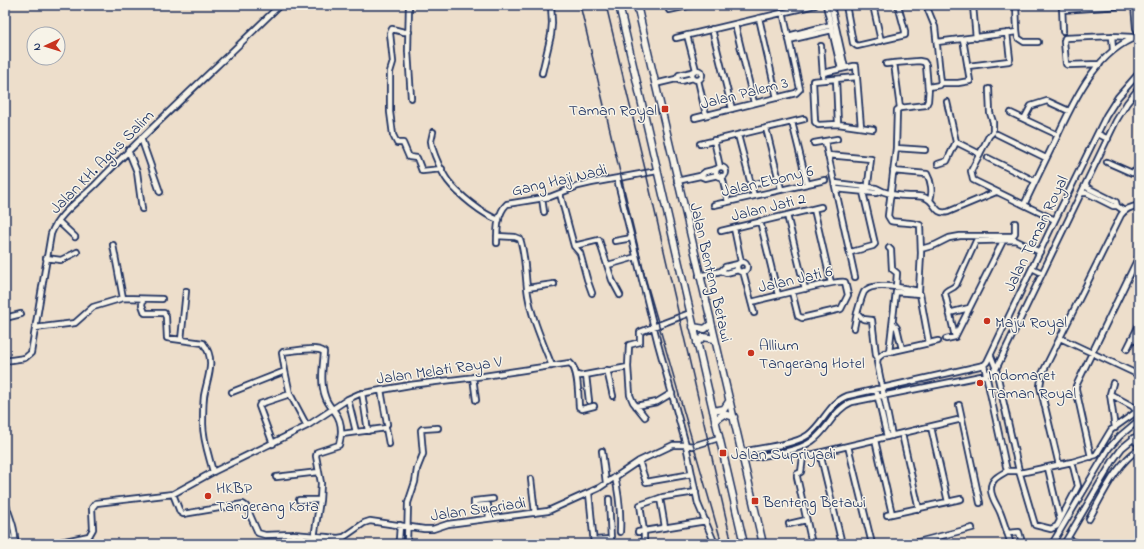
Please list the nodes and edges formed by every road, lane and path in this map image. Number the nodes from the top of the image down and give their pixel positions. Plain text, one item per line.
1 (280, 5) edge
2 (409, 5) edge
3 (551, 5) edge
4 (619, 5) edge
5 (637, 5) edge
6 (692, 5) edge
7 (815, 5) edge
8 (826, 5) edge
9 (831, 5) edge
10 (847, 5) edge
11 (873, 5) edge
12 (898, 5) edge
13 (926, 5) edge
14 (974, 5) edge
15 (1016, 5) edge
16 (1134, 5) edge
17 (681, 6) edge
18 (1112, 6) edge
19 (1087, 7) edge
20 (1062, 8) edge
21 (669, 10) dead end
22 (783, 12) junction
23 (1137, 15) edge
24 (759, 18) junction
25 (735, 24) junction
26 (831, 28) junction
27 (712, 29) junction
28 (1063, 31) dead end
29 (409, 32) junction
30 (1017, 32) junction
31 (1007, 33) junction
32 (687, 35) junction
33 (1139, 35) edge
34 (1112, 36) junction
35 (676, 38) dead end
36 (789, 38) junction
37 (976, 38) junction
38 (963, 39) junction
39 (1125, 40) junction
40 (881, 41) junction
41 (937, 42) junction
42 (1038, 42) dead end
43 (821, 46) dead end
44 (1113, 50) junction
45 (894, 63) junction
46 (886, 64) dead end
47 (1088, 64) junction
48 (1100, 64) junction
49 (968, 66) junction
50 (843, 68) junction
51 (694, 71) junction
52 (542, 73) dead end
53 (1139, 73) edge
54 (823, 74) junction
55 (1092, 74) junction
56 (857, 77) junction
57 (836, 78) junction
58 (676, 79) junction
59 (695, 79) junction
60 (824, 79) junction
61 (941, 83) junction
62 (655, 84) junction
63 (1139, 88) edge
64 (928, 89) junction
65 (989, 89) dead end
66 (411, 98) dead end
67 (777, 98) junction
68 (947, 102) dead end
69 (754, 103) junction
70 (900, 108) junction
71 (732, 109) junction
72 (1069, 111) junction
73 (1010, 113) dead end
74 (706, 115) junction
75 (695, 118) dead end
76 (804, 119) dead end
77 (1024, 119) junction
78 (792, 122) junction
79 (838, 124) junction
80 (861, 127) junction
81 (766, 128) junction
82 (873, 129) dead end
83 (433, 132) dead end
84 (997, 134) dead end
85 (738, 135) junction
86 (1058, 135) junction
87 (1099, 135) junction
88 (141, 138) junction
89 (837, 139) dead end
90 (1107, 139) junction
91 (714, 140) junction
92 (825, 141) junction
93 (956, 142) junction
94 (814, 143) dead end
95 (700, 144) dead end
96 (896, 148) junction
97 (128, 150) junction
98 (925, 150) dead end
99 (980, 154) junction
100 (828, 155) junction
101 (988, 158) dead end
102 (1046, 158) junction
103 (1107, 162) dead end
104 (938, 164) dead end
105 (1139, 165) edge
106 (719, 168) junction
107 (442, 169) junction
108 (657, 171) junction
109 (893, 171) junction
110 (700, 176) junction
111 (720, 176) junction
112 (778, 178) junction
113 (617, 179) junction
114 (677, 180) junction
115 (825, 180) dead end
116 (1035, 181) junction
117 (807, 183) junction
118 (835, 183) junction
119 (751, 185) junction
120 (1086, 185) junction
121 (781, 189) junction
122 (836, 189) junction
123 (865, 189) junction
124 (160, 192) dead end
125 (996, 192) junction
126 (1082, 193) junction
127 (560, 194) junction
128 (890, 194) junction
129 (754, 196) junction
130 (542, 198) junction
131 (930, 200) junction
132 (728, 202) junction
133 (714, 205) dead end
134 (1024, 205) junction
135 (1139, 205) edge
136 (1117, 206) junction
137 (821, 207) dead end
138 (142, 208) dead end
139 (814, 209) junction
140 (1124, 211) junction
141 (544, 212) dead end
142 (787, 215) junction
143 (499, 220) junction
144 (1055, 220) junction
145 (58, 221) junction
146 (760, 222) junction
147 (1015, 223) dead end
148 (734, 228) junction
149 (721, 231) dead end
150 (497, 236) junction
151 (75, 237) dead end
152 (632, 238) junction
153 (615, 241) dead end
154 (1003, 241) junction
155 (497, 243) dead end
156 (113, 245) dead end
157 (574, 246) junction
158 (889, 248) dead end
159 (921, 249) junction
160 (77, 252) dead end
161 (851, 252) junction
162 (1040, 252) junction
163 (1139, 256) edge
164 (636, 257) junction
165 (46, 258) junction
166 (739, 263) junction
167 (608, 265) junction
168 (1033, 268) junction
169 (721, 271) junction
170 (741, 271) junction
171 (1041, 273) junction
172 (699, 276) junction
173 (855, 277) dead end
174 (831, 283) junction
175 (554, 284) dead end
176 (896, 287) junction
177 (527, 288) junction
178 (805, 289) junction
179 (186, 291) dead end
180 (792, 292) junction
181 (592, 293) dead end
182 (620, 295) dead end
183 (778, 295) junction
184 (123, 298) junction
185 (143, 299) junction
186 (162, 299) dead end
187 (751, 302) junction
188 (969, 308) junction
189 (949, 312) junction
190 (690, 313) junction
191 (754, 313) dead end
192 (857, 313) junction
193 (21, 314) dead end
194 (5, 318) edge
195 (893, 323) junction
196 (711, 324) junction
197 (1139, 325) edge
198 (654, 327) junction
199 (693, 327) junction
200 (35, 328) junction
201 (854, 328) dead end
202 (955, 337) junction
203 (1060, 338) junction
204 (1132, 338) junction
205 (715, 339) junction
206 (946, 339) dead end
207 (181, 340) junction
208 (938, 341) dead end
209 (1139, 342) edge
210 (697, 343) junction
211 (929, 343) junction
212 (902, 349) junction
213 (1127, 349) dead end
214 (889, 352) junction
215 (1092, 353) junction
216 (991, 356) junction
217 (878, 358) junction
218 (5, 361) edge
219 (984, 365) junction
220 (552, 366) junction
221 (628, 367) junction
222 (996, 369) junction
223 (607, 370) junction
224 (285, 371) junction
225 (586, 374) junction
226 (577, 375) junction
227 (986, 375) junction
228 (1139, 375) edge
229 (474, 377) junction
230 (1113, 383) dead end
231 (879, 388) junction
232 (381, 390) junction
233 (232, 392) dead end
234 (362, 393) junction
235 (672, 393) junction
236 (290, 394) junction
237 (851, 394) junction
238 (1110, 394) junction
239 (612, 396) dead end
240 (880, 396) junction
241 (348, 399) junction
242 (476, 400) dead end
243 (730, 400) junction
244 (589, 401) dead end
245 (852, 402) junction
246 (959, 405) dead end
247 (594, 406) dead end
248 (636, 406) junction
249 (332, 410) junction
250 (713, 411) junction
251 (1138, 411) edge
252 (645, 417) dead end
253 (734, 417) junction
254 (962, 419) junction
255 (715, 420) junction
256 (1139, 420) edge
257 (387, 424) dead end
258 (307, 426) junction
259 (930, 427) junction
260 (438, 428) dead end
261 (1115, 428) junction
262 (368, 431) junction
263 (356, 432) junction
264 (342, 434) junction
265 (902, 434) junction
266 (1139, 434) edge
267 (889, 437) junction
268 (719, 438) junction
269 (1133, 438) junction
270 (875, 440) junction
271 (273, 444) junction
272 (389, 444) dead end
273 (686, 444) junction
274 (848, 446) junction
275 (762, 448) junction
276 (1139, 448) edge
277 (602, 451) dead end
278 (742, 452) junction
279 (820, 453) junction
280 (764, 455) junction
281 (1091, 457) junction
282 (744, 459) junction
283 (639, 461) junction
284 (1072, 462) junction
285 (1058, 465) junction
286 (1048, 468) junction
287 (1007, 471) junction
288 (213, 472) junction
289 (319, 472) junction
290 (1020, 472) junction
291 (692, 474) junction
292 (276, 477) dead end
293 (615, 477) junction
294 (531, 479) dead end
295 (606, 483) junction
296 (696, 492) junction
297 (589, 493) junction
298 (173, 494) junction
299 (1091, 497) junction
300 (660, 498) junction
301 (493, 499) dead end
302 (610, 499) dead end
303 (960, 499) dead end
304 (299, 500) dead end
305 (320, 500) junction
306 (5, 502) edge
307 (948, 502) junction
308 (980, 503) dead end
309 (1098, 504) junction
310 (919, 509) junction
311 (535, 513) junction
312 (892, 514) junction
313 (887, 515) dead end
314 (489, 518) junction
315 (1090, 519) dead end
316 (806, 520) junction
317 (1060, 520) junction
318 (706, 521) junction
319 (789, 524) dead end
320 (400, 525) junction
321 (408, 526) junction
322 (5, 527) edge
323 (665, 527) junction
324 (972, 528) dead end
325 (644, 531) junction
326 (620, 532) dead end
327 (638, 532) dead end
328 (1007, 533) junction
329 (293, 534) junction
330 (314, 535) junction
331 (83, 538) junction
332 (1021, 539) dead end
333 (1067, 539) junction
334 (399, 540) dead end
335 (594, 542) edge
336 (1139, 542) edge
337 (59, 543) edge
338 (13, 544) edge
339 (51, 544) edge
340 (84, 544) edge
341 (294, 544) edge
342 (313, 544) edge
343 (407, 544) edge
344 (644, 544) edge
345 (715, 544) edge
346 (744, 544) edge
347 (762, 544) edge
348 (812, 544) edge
349 (842, 544) edge
350 (872, 544) edge
351 (910, 544) edge
352 (1011, 544) edge
353 (1052, 544) edge
354 (1064, 544) edge
355 (1080, 544) edge
356 (1086, 544) edge
357 (1094, 544) edge
358 (1134, 544) edge

1 - 88 street, Jalan KH. Agus Salim
2 - 29 street
3 - 52 street
4 - 108 main road, Jalan Benteng Betawi
5 - 62 main road, Jalan Benteng Betawi
6 - 17 street
7 - 22 street
8 - 26 street
9 - 50 street
10 - 40 street
11 - 40 street
12 - 40 street
13 - 41 street
14 - 37 street
15 - 30 street
16 - 18 street
16 - 23 street
17 - 21 street
18 - 19 street
19 - 20 street
20 - 28 street
22 - 24 street
22 - 36 street
23 - 33 street
24 - 25 street
24 - 67 street
25 - 27 street
25 - 69 street
26 - 36 street
26 - 50 street
27 - 32 street
27 - 71 street
29 - 66 street
29 - 107 street
30 - 31 street
30 - 42 street
31 - 37 street
31 - 49 street
32 - 35 street
32 - 51 street
33 - 39 street
34 - 39 street
34 - 44 street
34 - 47 street
36 - 67 street, Jalan Palem 3
37 - 38 street
38 - 41 street
38 - 49 street
39 - 44 street
41 - 61 street
43 - 54 street
44 - 48 street
45 - 46 street
45 - 64 street
45 - 70 street
47 - 48 street
47 - 55 street
48 - 55 street
49 - 61 street
50 - 54 street
50 - 56 street
51 - 58 street
51 - 59 street
51 - 59 street
53 - 87 street, Jalan Teman Royal
54 - 60 street
55 - 72 street
56 - 57 street
56 - 80 street
57 - 60 street
57 - 79 street
58 - 59 street
58 - 62 street
59 - 74 street
60 - 79 street
61 - 64 street
62 - 114 main road, Jalan Benteng Betawi
63 - 90 street, Jalan Teman Royal
64 - 70 street
65 - 99 street
67 - 69 street, Jalan Palem 3
68 - 93 street
69 - 71 street, Jalan Palem 3
70 - 96 street
71 - 74 street, Jalan Palem 3
72 - 77 street
72 - 86 street
73 - 77 street
74 - 75 street, Jalan Palem 3
76 - 78 street
77 - 86 street
78 - 81 street
78 - 117 street
79 - 80 street
80 - 82 street
81 - 85 street
81 - 112 street
83 - 107 street
84 - 102 street
85 - 91 street
85 - 119 street
86 - 102 street
87 - 90 street
87 - 144 street, Jalan Teman Royal
88 - 97 street, Jalan KH. Agus Salim
88 - 124 street
89 - 92 street
90 - 120 street, Jalan Teman Royal
91 - 95 street
91 - 106 street
92 - 94 street
92 - 100 street
93 - 99 street
93 - 104 street
96 - 98 street
96 - 109 street
97 - 138 street
97 - 145 street, Jalan KH. Agus Salim
99 - 125 street
100 - 118 street
100 - 123 street
101 - 116 street
102 - 116 street
103 - 105 street
106 - 110 street
106 - 111 street
106 - 111 street
107 - 143 street
108 - 113 street, Gang Haji Nadi
108 - 190 main road, Jalan Benteng Betawi
109 - 128 street
109 - 131 street
110 - 111 street
110 - 114 street
111 - 132 street
112 - 119 street
112 - 121 street
113 - 127 street, Gang Haji Nadi
113 - 152 street
114 - 172 main road, Jalan Benteng Betawi
115 - 117 street, Jalan Ebony 6
116 - 134 street
117 - 121 street, Jalan Ebony 6
118 - 122 street
118 - 123 street
119 - 129 street
120 - 126 street, Jalan Teman Royal
120 - 136 street
121 - 129 street, Jalan Ebony 6
122 - 123 street
122 - 161 street
123 - 128 street
123 - 161 street
125 - 131 street
125 - 134 street
126 - 136 street
126 - 171 street, Jalan Teman Royal
127 - 130 street, Gang Haji Nadi
127 - 157 street
128 - 131 street
128 - 159 street
129 - 132 street, Jalan Ebony 6
130 - 141 street
130 - 143 street, Gang Haji Nadi
132 - 133 street, Jalan Ebony 6
134 - 144 street
135 - 140 street
136 - 140 street
137 - 139 street, Jalan Jati 2
139 - 142 street, Jalan Jati 2
139 - 174 street
140 - 203 street
142 - 146 street, Jalan Jati 2
142 - 178 street
143 - 150 street, Gang Haji Nadi
144 - 162 street, Jalan Teman Royal
145 - 151 street
145 - 165 street, Jalan KH. Agus Salim
146 - 148 street, Jalan Jati 2
146 - 183 street
147 - 159 street
148 - 149 street, Jalan Jati 2
148 - 166 street
150 - 155 street, Gang Haji Nadi
150 - 177 street
152 - 153 street
152 - 164 street
154 - 162 street
154 - 188 street
154 - 189 street
156 - 184 street
157 - 167 street
157 - 181 street
158 - 176 street
159 - 176 street
160 - 165 street
161 - 173 street
162 - 168 street, Jalan Teman Royal
163 - 215 street
164 - 167 street
164 - 198 street
165 - 200 street, Jalan KH. Agus Salim
166 - 169 street
166 - 170 street
166 - 170 street
167 - 182 street
168 - 171 street
168 - 216 street, Jalan Teman Royal
169 - 170 street
169 - 172 street
170 - 187 street
171 - 222 street, Jalan Teman Royal
172 - 196 main road, Jalan Benteng Betawi
174 - 178 street, Jalan Jati 6
174 - 180 street, Jalan Jati 6
175 - 177 street
176 - 192 street
177 - 220 street
178 - 180 street, Jalan Jati 6
179 - 207 street
180 - 183 street, Jalan Jati 6
183 - 187 street, Jalan Jati 6
184 - 185 street
184 - 200 street
185 - 186 street
185 - 207 street
187 - 191 street
188 - 189 street
188 - 202 street
189 - 202 street
190 - 198 street
190 - 199 main road, Jalan Benteng Betawi
192 - 201 street
192 - 217 street
193 - 194 street
195 - 211 street
195 - 212 street
195 - 214 street
196 - 199 main road
196 - 205 main road, Jalan Benteng Betawi
197 - 204 street
198 - 221 street
198 - 235 street
199 - 210 main road, Jalan Benteng Betawi
200 - 218 street, Jalan KH. Agus Salim
202 - 206 street
203 - 215 street
203 - 285 street
204 - 209 street
204 - 213 street
205 - 210 main road
205 - 243 main road, Jalan Benteng Betawi
207 - 288 street
208 - 211 street
210 - 250 main road, Jalan Benteng Betawi
211 - 212 street
212 - 214 street
214 - 217 street
215 - 228 street
215 - 281 street
216 - 219 street, Jalan Teman Royal
216 - 222 street
217 - 231 street
219 - 227 street
219 - 231 street
220 - 226 street, Jalan Melati Raya V
220 - 229 street, Jalan Melati Raya V
221 - 223 street
221 - 248 street
222 - 227 street
222 - 290 street
223 - 225 street
223 - 239 street
224 - 233 street
224 - 236 street
224 - 249 street
225 - 226 street
225 - 244 street
226 - 247 street
227 - 240 street
227 - 287 street
229 - 232 street, Jalan Melati Raya V
229 - 242 street
230 - 238 street
231 - 237 street
231 - 240 street
232 - 234 street, Jalan Melati Raya V
232 - 257 street
234 - 241 street, Jalan Melati Raya V
234 - 262 street
235 - 248 street
235 - 273 street
236 - 258 street
236 - 271 street
237 - 245 street
237 - 275 street
238 - 251 street
238 - 261 street
240 - 245 street
240 - 267 street
241 - 249 street, Jalan Melati Raya V
241 - 263 street
243 - 250 main road
243 - 253 main road, Jalan Benteng Betawi
245 - 280 street
246 - 254 street
248 - 252 street
249 - 258 street, Jalan Melati Raya V
249 - 264 street
250 - 255 main road, Jalan Benteng Betawi
251 - 261 street
253 - 255 main road
253 - 278 main road, Jalan Benteng Betawi
254 - 259 street
254 - 308 street
255 - 268 main road, Jalan Benteng Betawi
256 - 353 street
258 - 271 street, Jalan Melati Raya V
259 - 265 street
259 - 307 street
260 - 321 street
261 - 281 street
262 - 263 street
262 - 272 street
263 - 264 street
264 - 289 street
265 - 267 street
265 - 310 street
266 - 269 street
267 - 270 street
268 - 273 street, Jalan Supriadi
268 - 346 main road, Jalan Benteng Betawi
269 - 276 street
269 - 299 street
270 - 274 street
270 - 312 street
271 - 288 street, Jalan Melati Raya V
273 - 283 street, Jalan Supriadi
273 - 291 street
274 - 279 street
274 - 350 street
275 - 278 street
275 - 280 street
276 - 309 street
277 - 295 street
278 - 282 main road, Jalan Benteng Betawi
279 - 316 street
279 - 349 street
280 - 282 street
281 - 284 street
282 - 347 main road, Jalan Benteng Betawi
283 - 291 street
283 - 293 street, Jalan Supriadi
284 - 285 street
284 - 317 street
285 - 286 street
286 - 290 street
286 - 317 street
287 - 290 street
287 - 328 street
288 - 298 street, Jalan Melati Raya V
289 - 292 street
289 - 305 street
290 - 317 street
291 - 296 street
293 - 295 street, Jalan Supriadi
293 - 326 street
294 - 311 street
295 - 297 street, Jalan Supriadi
296 - 300 street
296 - 318 street
297 - 311 street, Jalan Supriadi
297 - 335 street
298 - 329 street, Jalan Supriadi
298 - 331 street
299 - 309 street
299 - 333 street
300 - 323 street
300 - 325 street
301 - 314 street
302 - 335 street
303 - 307 street
304 - 305 street
305 - 330 street
306 - 338 street
307 - 310 street
309 - 315 street
310 - 312 street
311 - 314 street, Jalan Supriadi
312 - 313 street
314 - 321 street, Jalan Supriadi
316 - 319 street
316 - 348 street
318 - 323 street
318 - 345 street
320 - 321 street, Jalan Supriadi
320 - 330 street, Jalan Supriadi
320 - 334 street
321 - 343 street
322 - 338 highway
323 - 325 street
324 - 351 street
325 - 327 street
325 - 344 street
328 - 332 street
328 - 352 street
329 - 330 street, Jalan Supriadi
329 - 341 street
330 - 342 street
331 - 337 street
331 - 340 street
333 - 354 street
333 - 355 street
336 - 358 street
337 - 339 street
356 - 357 street

